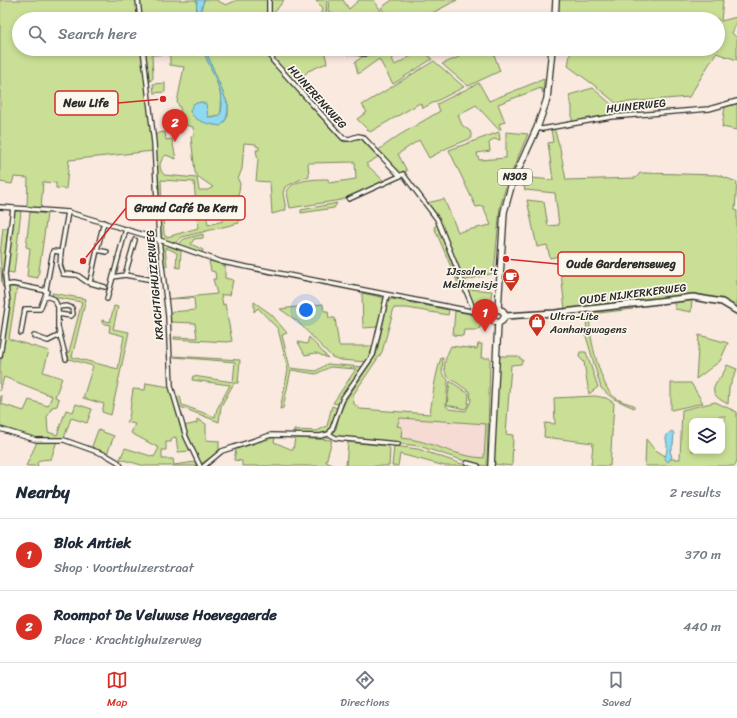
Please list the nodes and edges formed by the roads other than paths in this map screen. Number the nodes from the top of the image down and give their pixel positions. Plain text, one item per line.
1 (138, 0) edge
2 (269, 0) edge
3 (556, 0) edge
4 (139, 12) edge
5 (269, 12) edge
6 (555, 12) edge
7 (144, 56) edge
8 (272, 56) edge
9 (551, 56) edge
10 (737, 101) edge
11 (535, 130) junction
12 (400, 176) junction
13 (349, 199) dead end
14 (0, 207) edge
15 (13, 208) junction
16 (68, 212) junction
17 (104, 222) junction
18 (126, 229) junction
19 (135, 240) dead end
20 (159, 240) junction
21 (151, 249) dead end
22 (97, 250) junction
23 (61, 252) junction
24 (107, 252) dead end
25 (125, 275) junction
26 (113, 277) junction
27 (90, 282) junction
28 (6, 285) junction
29 (105, 287) dead end
30 (46, 289) junction
31 (388, 295) junction
32 (46, 296) junction
33 (107, 299) dead end
34 (58, 307) junction
35 (498, 309) junction
36 (737, 311) edge
37 (475, 313) junction
38 (58, 314) junction
39 (491, 315) junction
40 (505, 316) junction
41 (498, 323) junction
42 (21, 332) dead end
43 (60, 335) junction
44 (34, 336) dead end
45 (0, 356) edge
46 (66, 358) dead end
47 (0, 429) edge
48 (329, 434) junction
49 (398, 444) dead end
50 (467, 463) dead end
51 (121, 466) edge
52 (200, 466) edge
53 (204, 466) edge
54 (478, 466) edge
55 (491, 466) edge

1 - 4 street
2 - 5 street
3 - 6 main road
7 - 20 street, KRACHTIGHUIZERWEG
8 - 12 street, HUINERENKWEG
9 - 11 main road, N303
10 - 11 street, HUINERWEG
11 - 35 main road, N303
12 - 13 street
12 - 37 street, HUINERENKWEG
14 - 15 street
15 - 16 street
15 - 28 street
16 - 17 street
16 - 23 street
17 - 18 street
17 - 22 street
18 - 20 street
18 - 26 street
19 - 25 street
20 - 31 street
20 - 52 street, KRACHTIGHUIZERWEG
21 - 25 street
22 - 24 street
22 - 27 street
23 - 27 street
23 - 30 street
25 - 26 street
26 - 33 street
27 - 29 street
28 - 30 street
28 - 45 street
30 - 32 street
31 - 37 street
31 - 48 street
32 - 34 street
32 - 42 street
34 - 38 street
34 - 38 street
35 - 39 main road
35 - 40 main road
36 - 40 street, OUDE NIJKERKERWEG
37 - 39 street
38 - 43 street
39 - 41 main road
40 - 41 main road
41 - 55 main road
43 - 44 street
43 - 46 street
47 - 51 street
48 - 49 street
48 - 53 street
50 - 54 street

